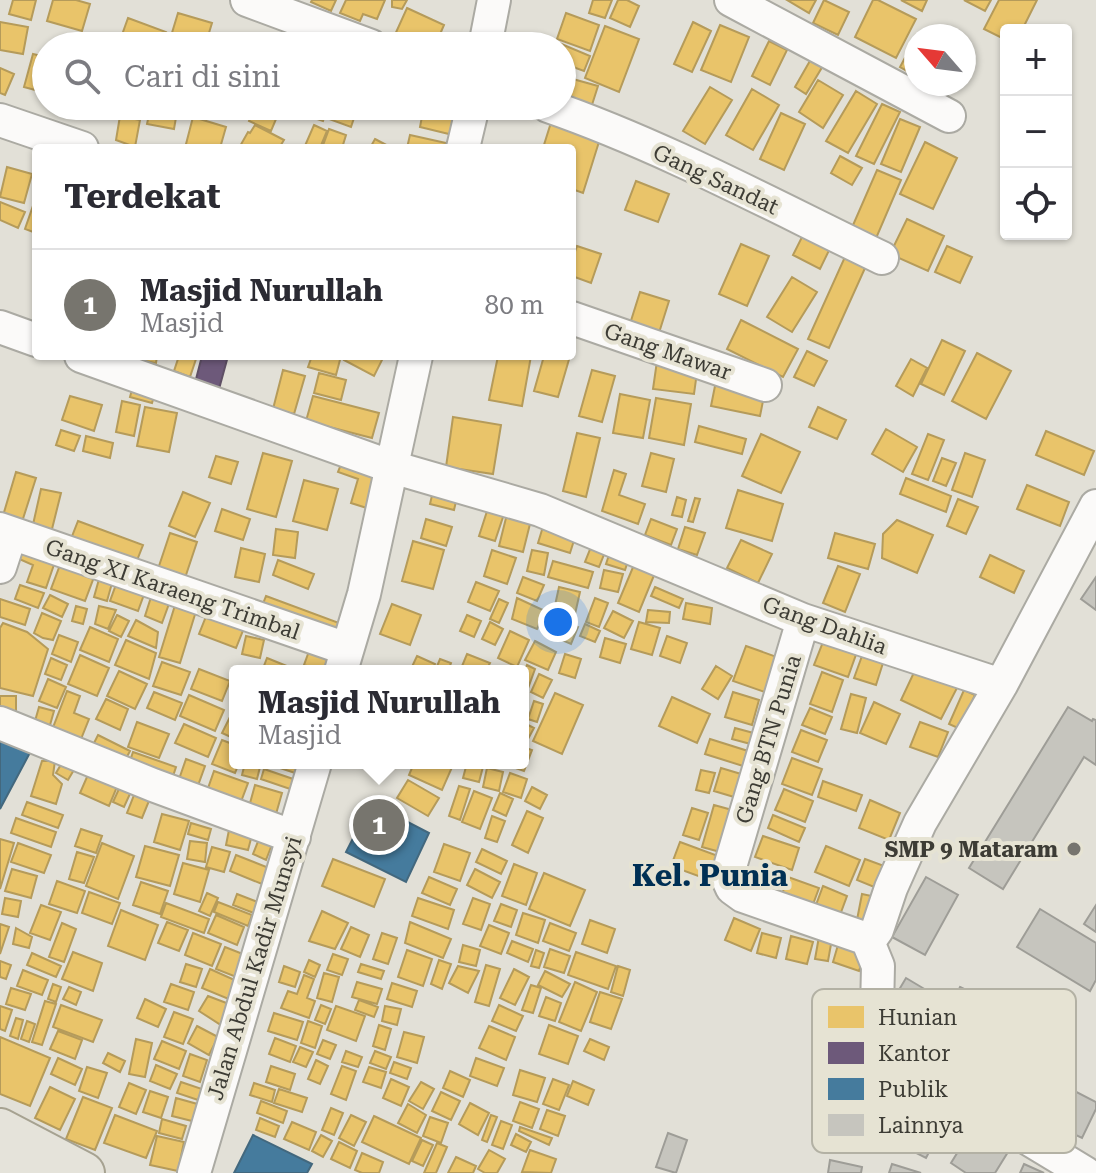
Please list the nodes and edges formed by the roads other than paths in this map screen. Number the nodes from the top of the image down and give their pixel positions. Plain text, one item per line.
1 (247, 0) edge
2 (494, 0) edge
3 (731, 0) edge
4 (333, 32) edge
5 (488, 32) edge
6 (576, 116) edge
7 (949, 116) dead end
8 (0, 120) edge
9 (470, 120) edge
10 (70, 144) edge
11 (464, 144) edge
12 (882, 258) dead end
13 (576, 319) edge
14 (0, 327) edge
15 (32, 339) edge
16 (92, 360) edge
17 (415, 360) edge
18 (765, 385) dead end
19 (392, 467) junction
20 (1096, 506) edge
21 (5, 531) edge
22 (0, 567) edge
23 (803, 620) junction
24 (344, 660) edge
25 (1001, 685) junction
26 (0, 723) edge
27 (313, 769) edge
28 (294, 837) junction
29 (872, 935) junction
30 (877, 989) edge
31 (0, 1129) edge
32 (1052, 1153) edge
33 (0, 1161) edge
34 (22, 1173) edge
35 (84, 1173) edge
36 (194, 1173) edge
37 (1085, 1173) edge

1 - 4 street
2 - 5 street
3 - 7 street
6 - 12 street, Gang Sandat
8 - 10 street
9 - 11 street
13 - 18 street, Gang Mawar
14 - 15 street
16 - 19 street, Gang Dahlia
17 - 19 street
19 - 23 street, Gang Dahlia
19 - 24 street
20 - 25 street
21 - 22 street
21 - 24 street, Gang XI Karaeng Trimbal
23 - 25 street, Gang Dahlia
23 - 29 street, Gang BTN Punia
25 - 29 street
26 - 28 street
27 - 28 street, Jalan Abdul Kadir Munsyi
28 - 36 street, Jalan Abdul Kadir Munsyi
29 - 30 street
31 - 35 main road
32 - 37 street
33 - 34 main road

